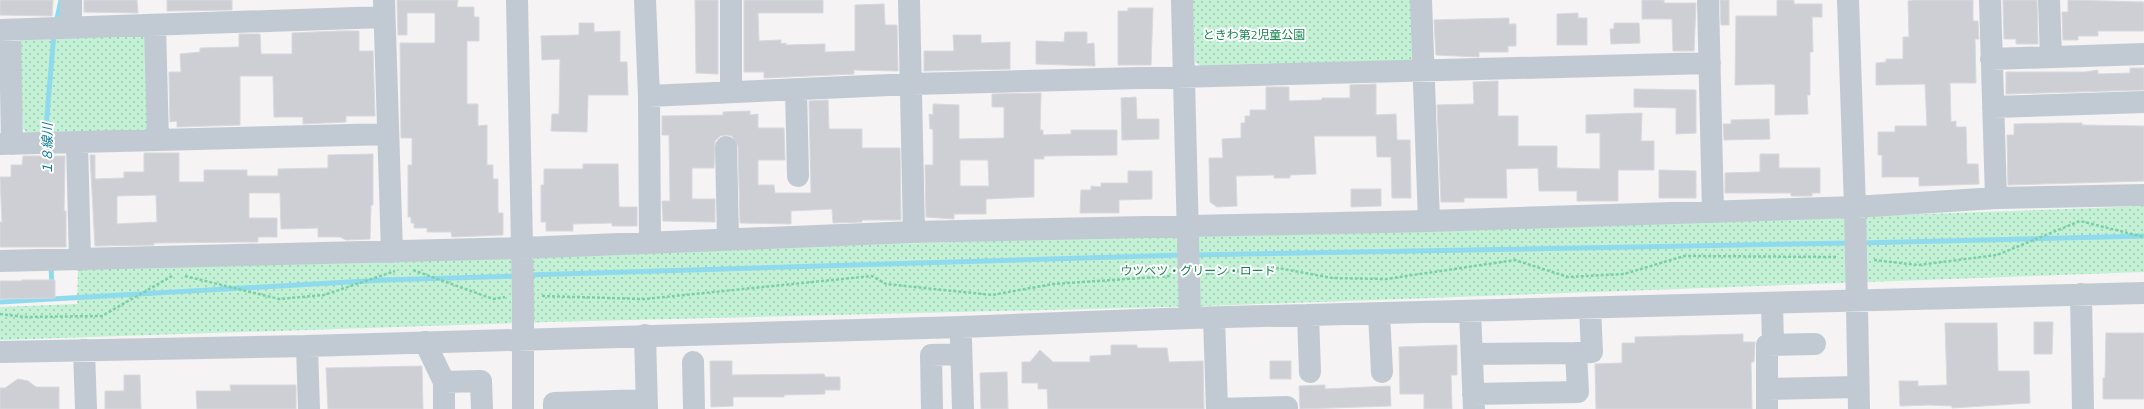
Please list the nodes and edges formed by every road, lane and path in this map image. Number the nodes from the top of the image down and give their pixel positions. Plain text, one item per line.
1 (71, 0) edge
2 (517, 0) edge
3 (645, 0) edge
4 (731, 0) edge
5 (909, 0) edge
6 (1182, 0) edge
7 (1421, 0) edge
8 (1708, 0) edge
9 (1848, 0) edge
10 (1990, 0) edge
11 (2049, 0) edge
12 (384, 9) edge
13 (155, 25) junction
14 (71, 28) junction
15 (5, 30) edge
16 (2144, 54) edge
17 (2051, 57) junction
18 (1991, 59) junction
19 (1710, 63) junction
20 (1424, 71) junction
21 (1185, 77) junction
22 (912, 84) junction
23 (796, 90) junction
24 (731, 91) junction
25 (649, 96) junction
26 (2144, 102) edge
27 (1993, 107) junction
28 (388, 134) junction
29 (158, 140) junction
30 (77, 143) junction
31 (6, 144) edge
32 (726, 147) dead end
33 (798, 176) dead end
34 (2144, 195) edge
35 (1996, 198) junction
36 (1855, 207) junction
37 (1713, 212) junction
38 (1429, 221) junction
39 (1187, 227) junction
40 (914, 232) junction
41 (2144, 237) edge
42 (728, 239) junction
43 (650, 242) junction
44 (522, 248) junction
45 (1855, 258) junction
46 (80, 260) junction
47 (0, 261) edge
48 (398, 263) junction
49 (176, 274) dead end
50 (1189, 275) junction
51 (183, 276) dead end
52 (2144, 292) edge
53 (2081, 294) junction
54 (523, 295) junction
55 (1856, 300) junction
56 (1772, 303) junction
57 (1590, 308) junction
58 (1470, 311) junction
59 (0, 314) edge
60 (1379, 314) junction
61 (1308, 315) junction
62 (1190, 318) junction
63 (1214, 318) junction
64 (961, 327) junction
65 (645, 335) junction
66 (523, 339) junction
67 (425, 342) junction
68 (1815, 344) dead end
69 (1773, 345) junction
70 (306, 346) junction
71 (84, 350) junction
72 (0, 352) edge
73 (1576, 353) junction
74 (961, 354) junction
75 (1472, 354) junction
76 (692, 362) dead end
77 (1310, 372) dead end
78 (1382, 372) dead end
79 (444, 382) junction
80 (1858, 387) junction
81 (1767, 399) edge
82 (1565, 400) edge
83 (1474, 401) edge
84 (646, 404) edge
85 (1287, 407) dead end
86 (86, 409) edge
87 (309, 409) edge
88 (444, 409) edge
89 (482, 409) edge
90 (524, 409) edge
91 (554, 409) edge
92 (694, 409) edge
93 (932, 409) edge
94 (963, 409) edge
95 (1217, 409) edge
96 (1859, 409) edge
97 (2083, 409) edge

1 - 14 street
2 - 44 street
3 - 25 street
4 - 24 street
5 - 22 street
6 - 21 street
7 - 20 street
8 - 19 street
9 - 36 street
10 - 18 street
11 - 17 street
12 - 13 street
12 - 28 street
13 - 14 street
13 - 29 street
14 - 15 street
15 - 31 street
16 - 17 street
17 - 18 street
18 - 27 street
19 - 20 street
19 - 37 street
20 - 21 street
20 - 38 street
21 - 22 street
21 - 39 street
22 - 23 street
22 - 40 street
23 - 24 street
23 - 33 street
24 - 25 street
25 - 43 street
26 - 27 street
27 - 35 street
28 - 29 street
28 - 48 street
29 - 30 street
30 - 31 street
30 - 46 street
32 - 42 street
34 - 35 street
35 - 36 street
36 - 37 street
36 - 45 street
37 - 38 street
38 - 39 street
39 - 40 street
39 - 50 street
40 - 42 street
41 - 45 path
42 - 43 street
43 - 44 street
44 - 48 street
44 - 54 street
45 - 50 path
45 - 55 street
46 - 47 street
46 - 48 street
48 - 51 path
48 - 54 path
49 - 59 path
50 - 54 path
50 - 62 street
52 - 53 street
53 - 55 street
53 - 97 street
54 - 66 street
55 - 56 street
55 - 80 street
56 - 57 street
56 - 69 street
57 - 58 street
57 - 73 street
58 - 60 street
58 - 75 street
60 - 61 street
60 - 78 street
61 - 63 street
61 - 77 street
62 - 63 street
62 - 64 street
63 - 95 street
64 - 65 street
64 - 74 street
65 - 66 street
65 - 84 street
66 - 67 street
66 - 90 street
67 - 70 street
67 - 79 street
68 - 69 street
69 - 81 street
70 - 71 street
70 - 87 street
71 - 72 street
71 - 86 street
73 - 75 street
73 - 82 street
74 - 93 street
74 - 94 street
75 - 83 street
76 - 92 street
79 - 88 street
79 - 89 street
80 - 81 street
80 - 96 street
82 - 83 street
84 - 91 street
85 - 95 street

